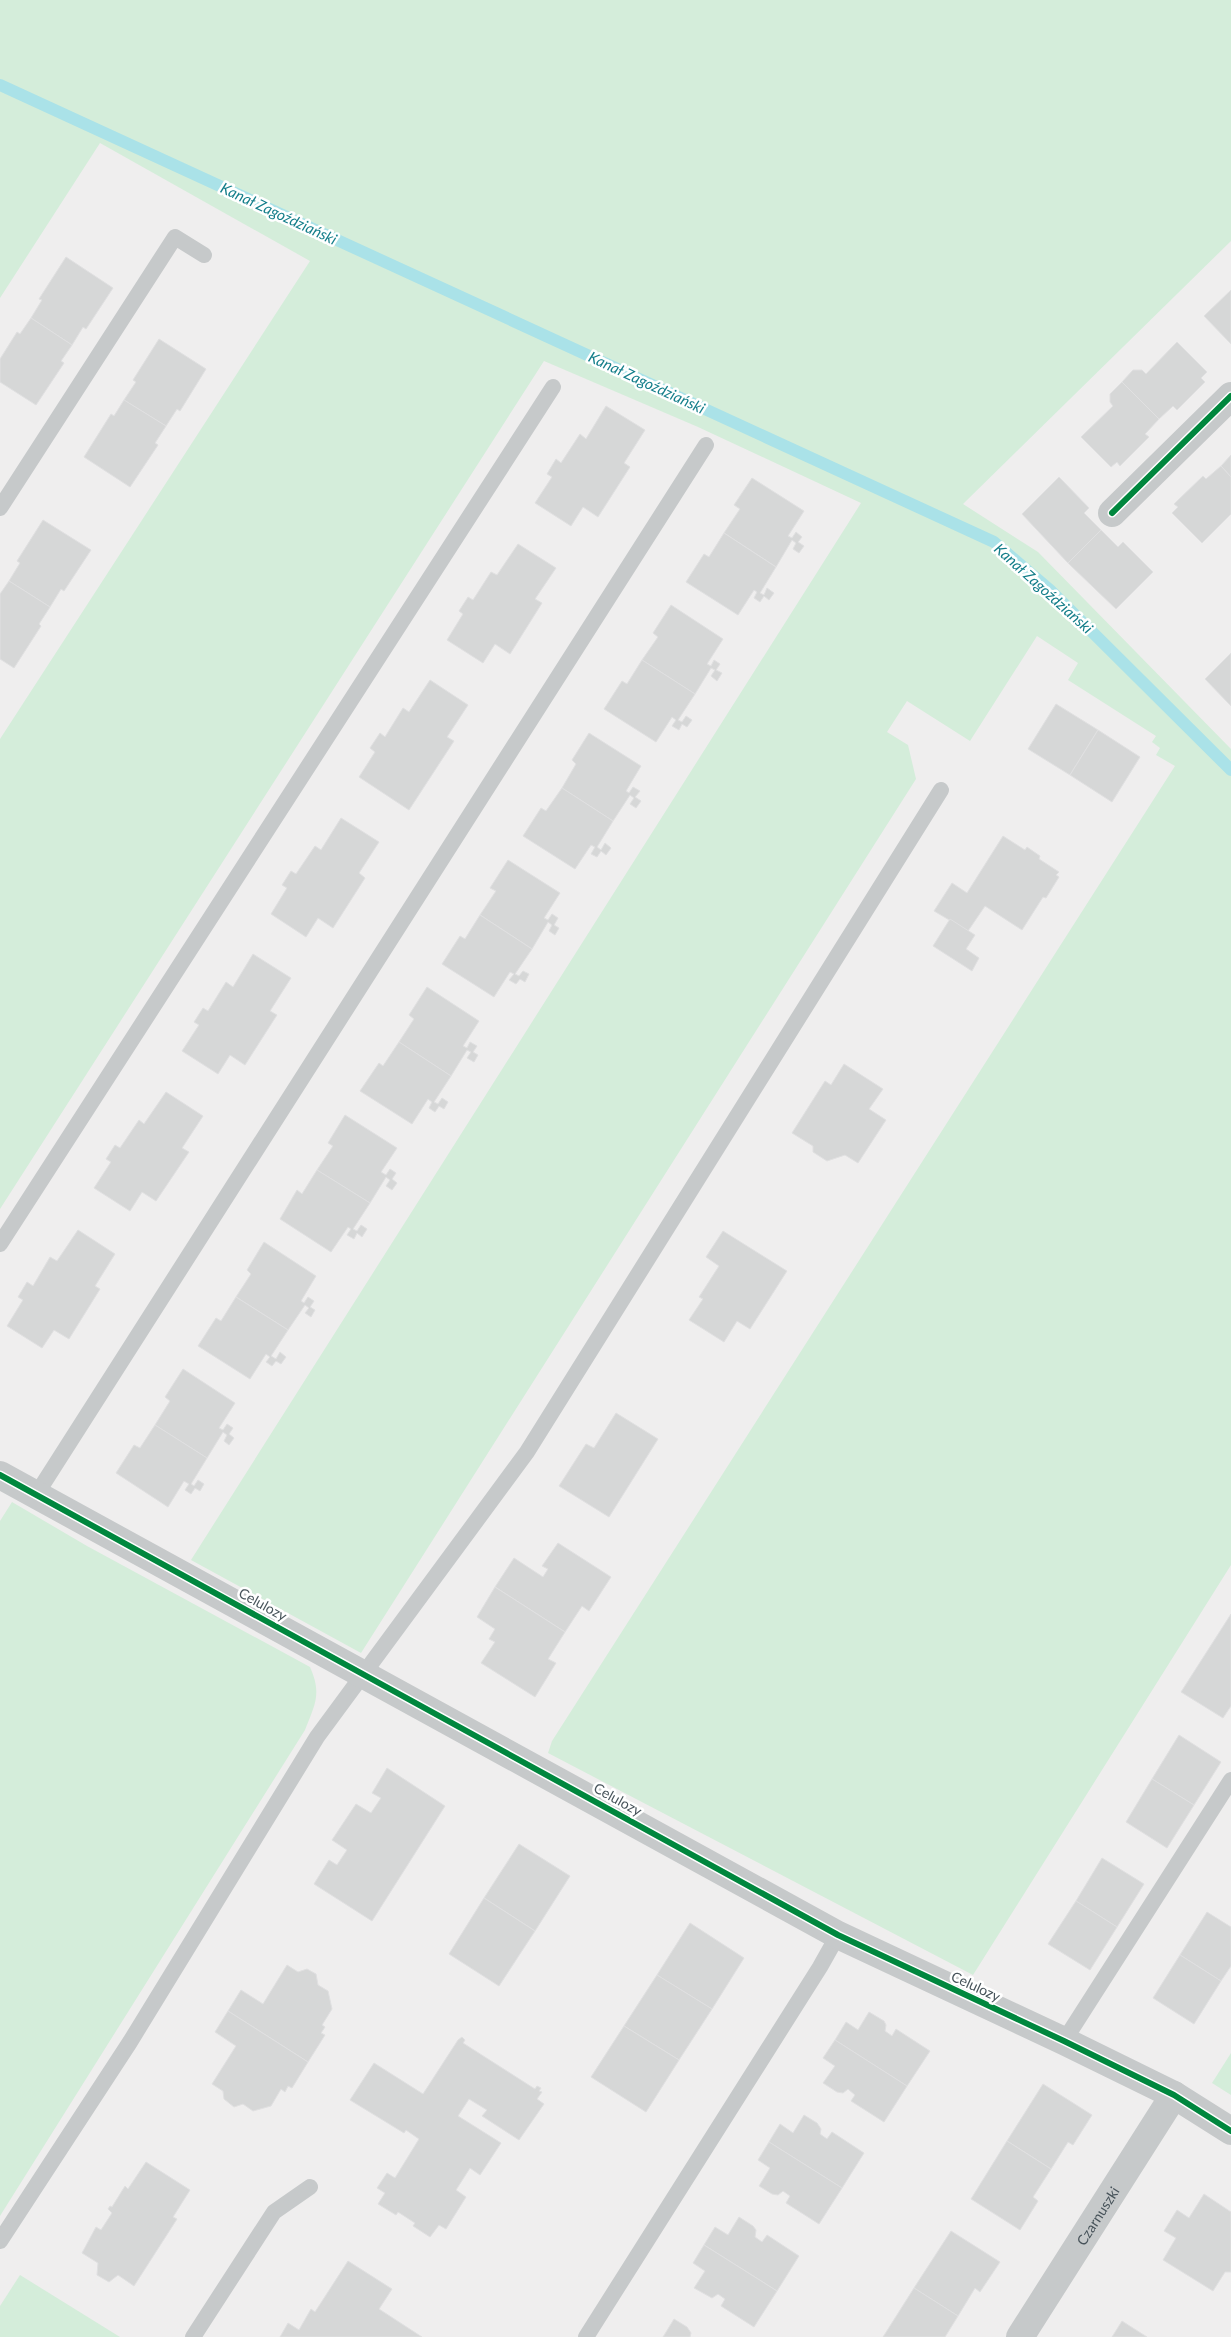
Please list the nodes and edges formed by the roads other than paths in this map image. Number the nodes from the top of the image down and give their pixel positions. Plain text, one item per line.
1 (204, 255) dead end
2 (553, 387) dead end
3 (1231, 396) edge
4 (706, 445) dead end
5 (0, 508) edge
6 (1112, 513) dead end
7 (941, 790) dead end
8 (0, 1244) edge
9 (0, 1475) edge
10 (36, 1495) junction
11 (364, 1674) junction
12 (1231, 1780) edge
13 (838, 1935) junction
14 (1064, 2041) junction
15 (1174, 2095) junction
16 (1231, 2132) edge
17 (310, 2187) dead end
18 (0, 2241) edge
19 (193, 2337) edge
20 (586, 2337) edge
21 (1020, 2337) edge

1 - 5 lane
2 - 8 lane
3 - 6 street
4 - 10 lane
7 - 11 lane
9 - 10 street, Celulozy
10 - 11 street, Celulozy
11 - 13 street, Celulozy
11 - 18 lane
12 - 14 lane
13 - 14 street, Celulozy
13 - 20 lane
14 - 15 street, Celulozy
15 - 16 street, Celulozy
15 - 21 street, Czarnuszki
17 - 19 lane

